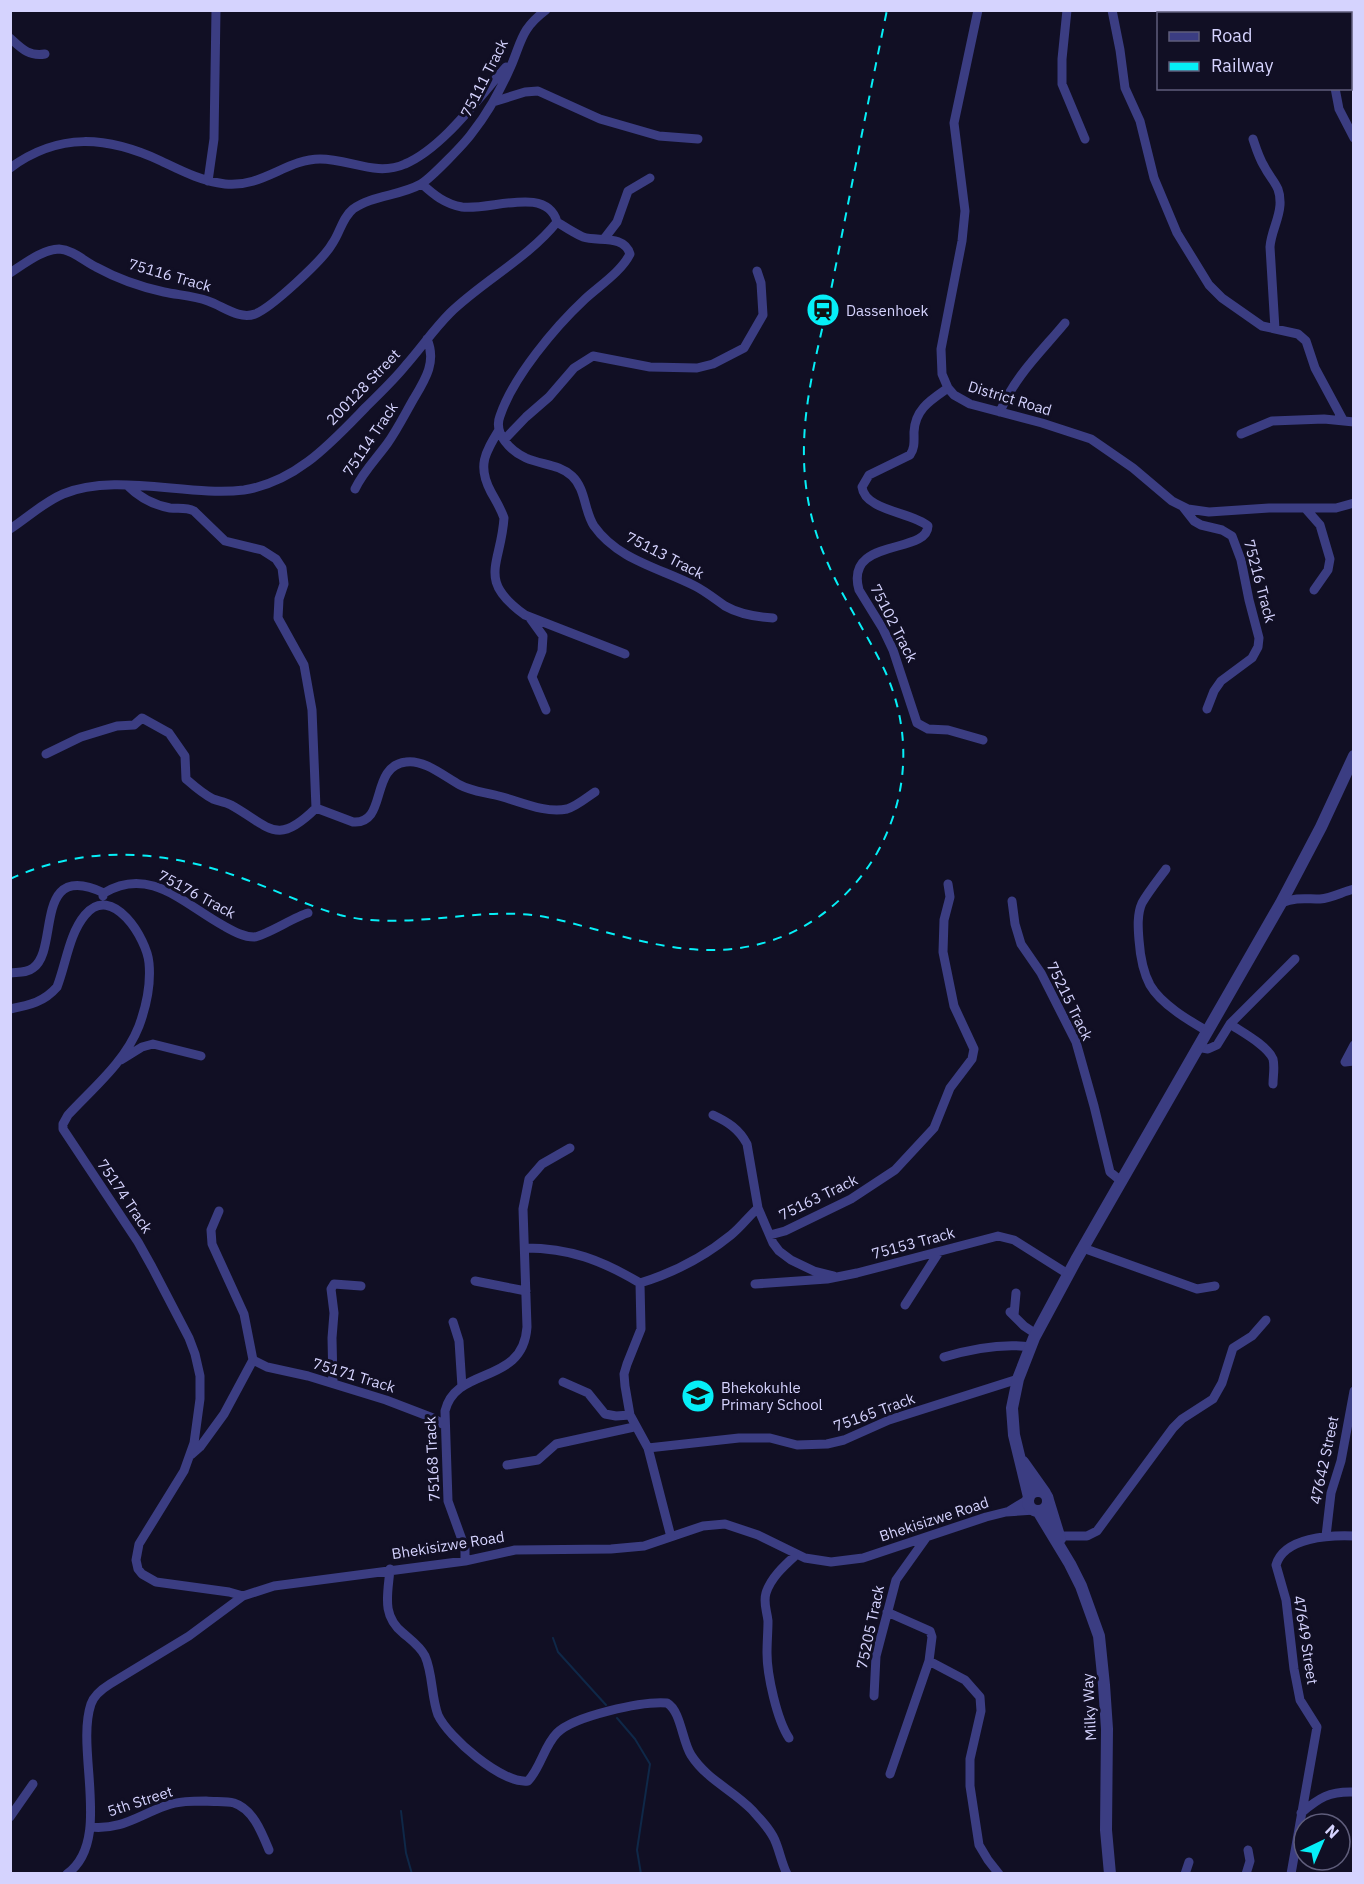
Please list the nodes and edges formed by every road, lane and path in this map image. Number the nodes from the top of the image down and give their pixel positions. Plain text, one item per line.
1 (216, 10) edge
2 (546, 10) edge
3 (978, 10) edge
4 (1067, 10) edge
5 (1112, 10) edge
6 (10, 38) edge
7 (45, 54) dead end
8 (511, 66) junction
9 (1335, 90) edge
10 (493, 102) junction
11 (1353, 138) edge
12 (1253, 139) dead end
13 (698, 140) dead end
14 (1085, 140) dead end
15 (10, 168) edge
16 (650, 178) dead end
17 (208, 181) junction
18 (422, 184) junction
19 (557, 222) junction
20 (604, 239) junction
21 (757, 271) dead end
22 (10, 273) edge
23 (1065, 323) dead end
24 (1275, 329) junction
25 (427, 339) junction
26 (948, 388) junction
27 (1000, 412) junction
28 (1348, 421) edge
29 (499, 430) junction
30 (1241, 434) dead end
31 (504, 440) junction
32 (128, 486) junction
33 (354, 489) dead end
34 (1353, 503) edge
35 (1183, 507) junction
36 (1305, 508) junction
37 (10, 529) edge
38 (1314, 590) dead end
39 (530, 618) junction
40 (773, 618) dead end
41 (625, 654) dead end
42 (1207, 709) dead end
43 (546, 711) dead end
44 (982, 740) dead end
45 (46, 754) dead end
46 (1353, 756) edge
47 (595, 792) dead end
48 (316, 808) junction
49 (1166, 869) dead end
50 (948, 884) dead end
51 (1353, 889) edge
52 (104, 893) junction
53 (1012, 901) dead end
54 (1281, 903) junction
55 (102, 904) junction
56 (308, 913) dead end
57 (1295, 959) dead end
58 (10, 973) edge
59 (10, 1009) edge
60 (1230, 1024) junction
61 (1207, 1032) junction
62 (1353, 1045) edge
63 (1197, 1047) junction
64 (201, 1056) dead end
65 (1353, 1061) edge
66 (117, 1063) junction
67 (1273, 1084) dead end
68 (713, 1115) dead end
69 (570, 1148) dead end
70 (1121, 1181) junction
71 (758, 1208) junction
72 (219, 1211) dead end
73 (770, 1235) junction
74 (525, 1248) junction
75 (1083, 1248) junction
76 (939, 1252) junction
77 (1068, 1274) junction
78 (840, 1276) junction
79 (475, 1281) dead end
80 (640, 1283) junction
81 (755, 1284) dead end
82 (361, 1286) dead end
83 (1215, 1286) dead end
84 (526, 1291) junction
85 (1016, 1293) dead end
86 (905, 1305) dead end
87 (1266, 1320) dead end
88 (453, 1322) dead end
89 (1036, 1335) junction
90 (1031, 1347) junction
91 (944, 1358) dead end
92 (253, 1360) junction
93 (1018, 1379) junction
94 (563, 1382) dead end
95 (333, 1383) junction
96 (462, 1387) junction
97 (1353, 1391) edge
98 (630, 1414) junction
99 (444, 1425) junction
100 (634, 1426) junction
101 (648, 1448) junction
102 (190, 1456) junction
103 (1021, 1459) junction
104 (507, 1465) dead end
105 (1047, 1497) junction
106 (1033, 1504) junction
107 (1059, 1536) junction
108 (1326, 1536) junction
109 (1353, 1536) edge
110 (671, 1537) junction
111 (926, 1538) junction
112 (797, 1554) junction
113 (1065, 1554) junction
114 (465, 1560) junction
115 (390, 1569) junction
116 (243, 1596) junction
117 (887, 1612) junction
118 (929, 1661) junction
119 (874, 1696) dead end
120 (789, 1738) dead end
121 (890, 1774) dead end
122 (33, 1784) dead end
123 (1353, 1792) edge
124 (1301, 1812) edge
125 (1304, 1812) edge
126 (10, 1817) edge
127 (90, 1827) junction
128 (269, 1850) dead end
129 (1248, 1850) dead end
130 (1189, 1862) dead end
131 (1112, 1871) edge
132 (67, 1874) edge
133 (787, 1874) edge
134 (999, 1874) edge
135 (1185, 1874) edge
136 (1246, 1874) edge

1 - 17 street
2 - 8 street, 75111 Track
3 - 26 street, District Road
4 - 14 street
5 - 24 street
6 - 7 street
8 - 10 street, 75111 Track
8 - 17 street
9 - 11 street
10 - 13 street
10 - 18 street, 75111 Track
12 - 24 street
15 - 17 street
16 - 20 street
18 - 19 street
18 - 22 street, 75116 Track
19 - 20 street
19 - 25 street, 200128 Street
20 - 29 street
21 - 31 street
23 - 27 street
24 - 28 street
25 - 32 street, 200128 Street
25 - 33 street, 75114 Track
26 - 27 street, District Road
26 - 44 street, 75102 Track
27 - 35 street, District Road
28 - 30 street
29 - 31 street, 75113 Track
29 - 39 street
31 - 40 street, 75113 Track
32 - 37 street, 200128 Street
32 - 48 street
34 - 36 street, District Road
35 - 36 street, District Road
35 - 42 street, 75216 Track
36 - 38 street
39 - 41 street
39 - 43 street
45 - 48 street
46 - 54 street, Milky Way
47 - 48 street
49 - 61 street
50 - 73 street, 75163 Track
51 - 54 street
52 - 55 street
52 - 56 street, 75176 Track
52 - 58 street
53 - 70 street, 75215 Track
54 - 61 street, Milky Way
55 - 59 street
55 - 66 street, 75174 Track
57 - 60 street
60 - 63 street
60 - 67 street
61 - 63 street, Milky Way
62 - 65 street
63 - 70 street, Milky Way
64 - 66 street
66 - 102 street, 75174 Track
68 - 71 street
69 - 74 street
70 - 75 street, Milky Way
71 - 73 street
71 - 80 street
72 - 92 street
73 - 78 street, 75163 Track
74 - 80 street
74 - 84 street
75 - 77 street, Milky Way
75 - 83 street
76 - 77 street, 75153 Track
76 - 78 street, 75153 Track
76 - 86 street
77 - 89 street, Milky Way
78 - 81 street, 75153 Track
79 - 84 street
80 - 98 street
82 - 95 street
84 - 96 street
85 - 89 street
87 - 107 street
88 - 96 street
89 - 90 street, Milky Way
90 - 91 street
90 - 93 street, Milky Way
92 - 95 street, 75171 Track
92 - 102 street
93 - 101 street, 75165 Track
93 - 103 street, Milky Way
94 - 98 street
95 - 99 street, 75171 Track
96 - 99 street, 75168 Track
97 - 108 street, 47642 Street
98 - 100 street
99 - 114 street, 75168 Track
100 - 101 street
100 - 104 street
101 - 110 street
102 - 116 street, 75174 Track
103 - 105 street, Milky Way
103 - 106 street, Milky Way
105 - 106 street
105 - 106 street
105 - 107 street, Milky Way
106 - 111 street, Bhekisizwe Road
106 - 113 street, Milky Way
107 - 113 street, Milky Way
108 - 109 street, 47649 Street
108 - 124 street, 47649 Street
110 - 112 street, Bhekisizwe Road
110 - 114 street, Bhekisizwe Road
111 - 112 street, Bhekisizwe Road
111 - 117 street, 75205 Track
112 - 120 street
113 - 131 street, Milky Way
114 - 115 street, Bhekisizwe Road
115 - 116 street, Bhekisizwe Road
115 - 133 street
116 - 127 street, Bhekisizwe Road
117 - 118 street
117 - 119 street, 75205 Track
118 - 121 street
118 - 134 street
122 - 126 street
123 - 125 street
127 - 128 street, 5th Street
127 - 132 street, Bhekisizwe Road
129 - 136 street
130 - 135 street

